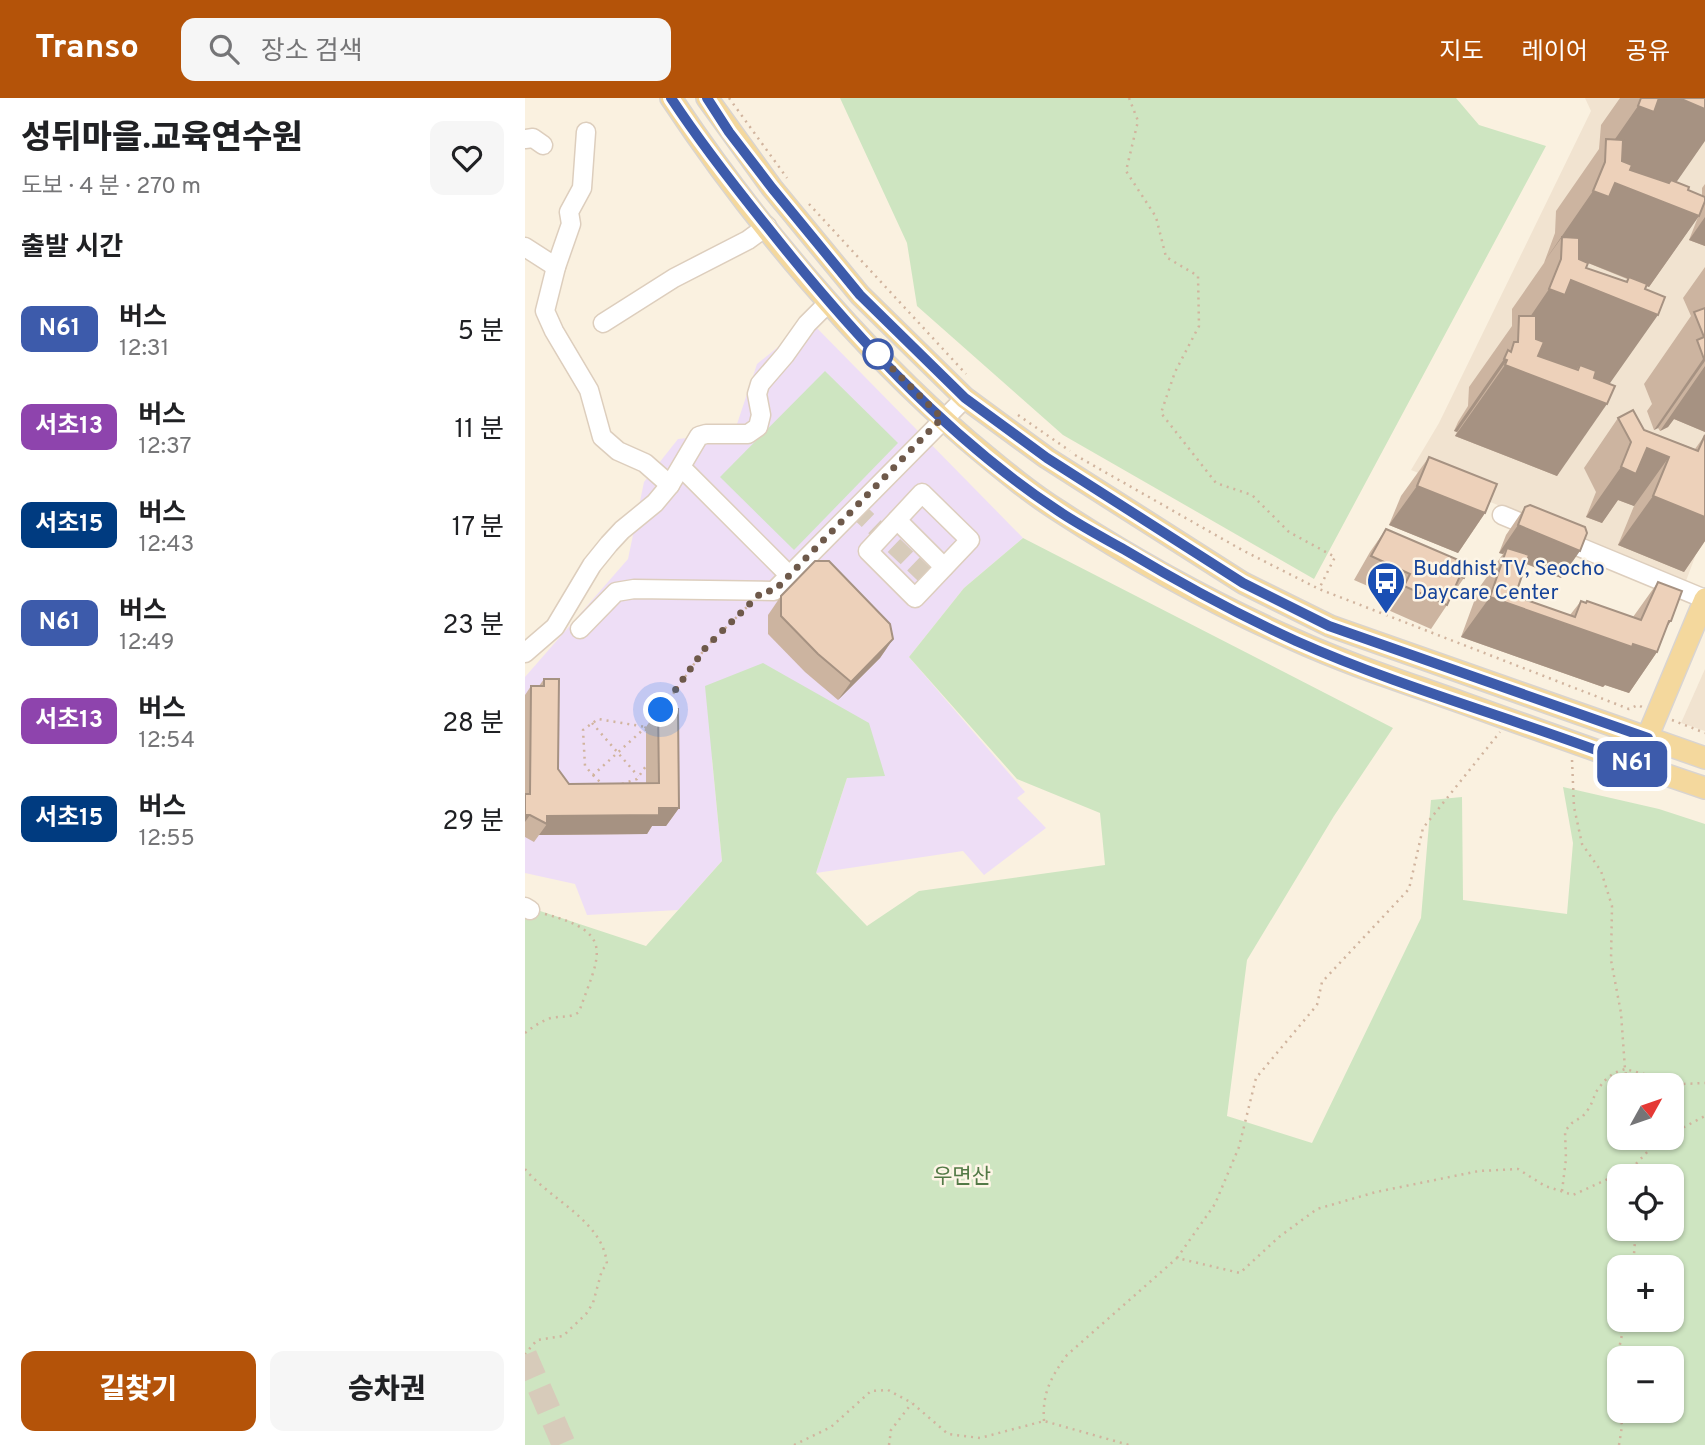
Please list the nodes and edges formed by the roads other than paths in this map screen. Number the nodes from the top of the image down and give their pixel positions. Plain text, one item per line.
1 (671, 98) edge
2 (706, 98) edge
3 (586, 132) dead end
4 (525, 139) edge
5 (543, 145) dead end
6 (767, 226) junction
7 (525, 247) edge
8 (556, 267) junction
9 (829, 302) junction
10 (603, 323) dead end
11 (965, 398) junction
12 (942, 418) junction
13 (684, 470) dead end
14 (670, 485) junction
15 (1502, 515) dead end
16 (897, 520) junction
17 (944, 567) junction
18 (789, 575) junction
19 (1705, 599) edge
20 (580, 629) dead end
21 (525, 653) edge
22 (1648, 738) junction
23 (1705, 758) edge
24 (1636, 765) junction
25 (1705, 789) edge

1 - 6 main road
2 - 11 main road
3 - 8 street
4 - 5 street
6 - 9 main road
6 - 10 street
7 - 8 street
8 - 14 street
9 - 12 main road
9 - 14 street
11 - 12 street
11 - 22 main road
12 - 18 street
12 - 24 main road
13 - 18 street
14 - 21 street
15 - 19 street
16 - 17 street
16 - 17 street
16 - 17 street
18 - 20 street
19 - 22 main road
22 - 23 main road
22 - 24 main road
24 - 25 main road

